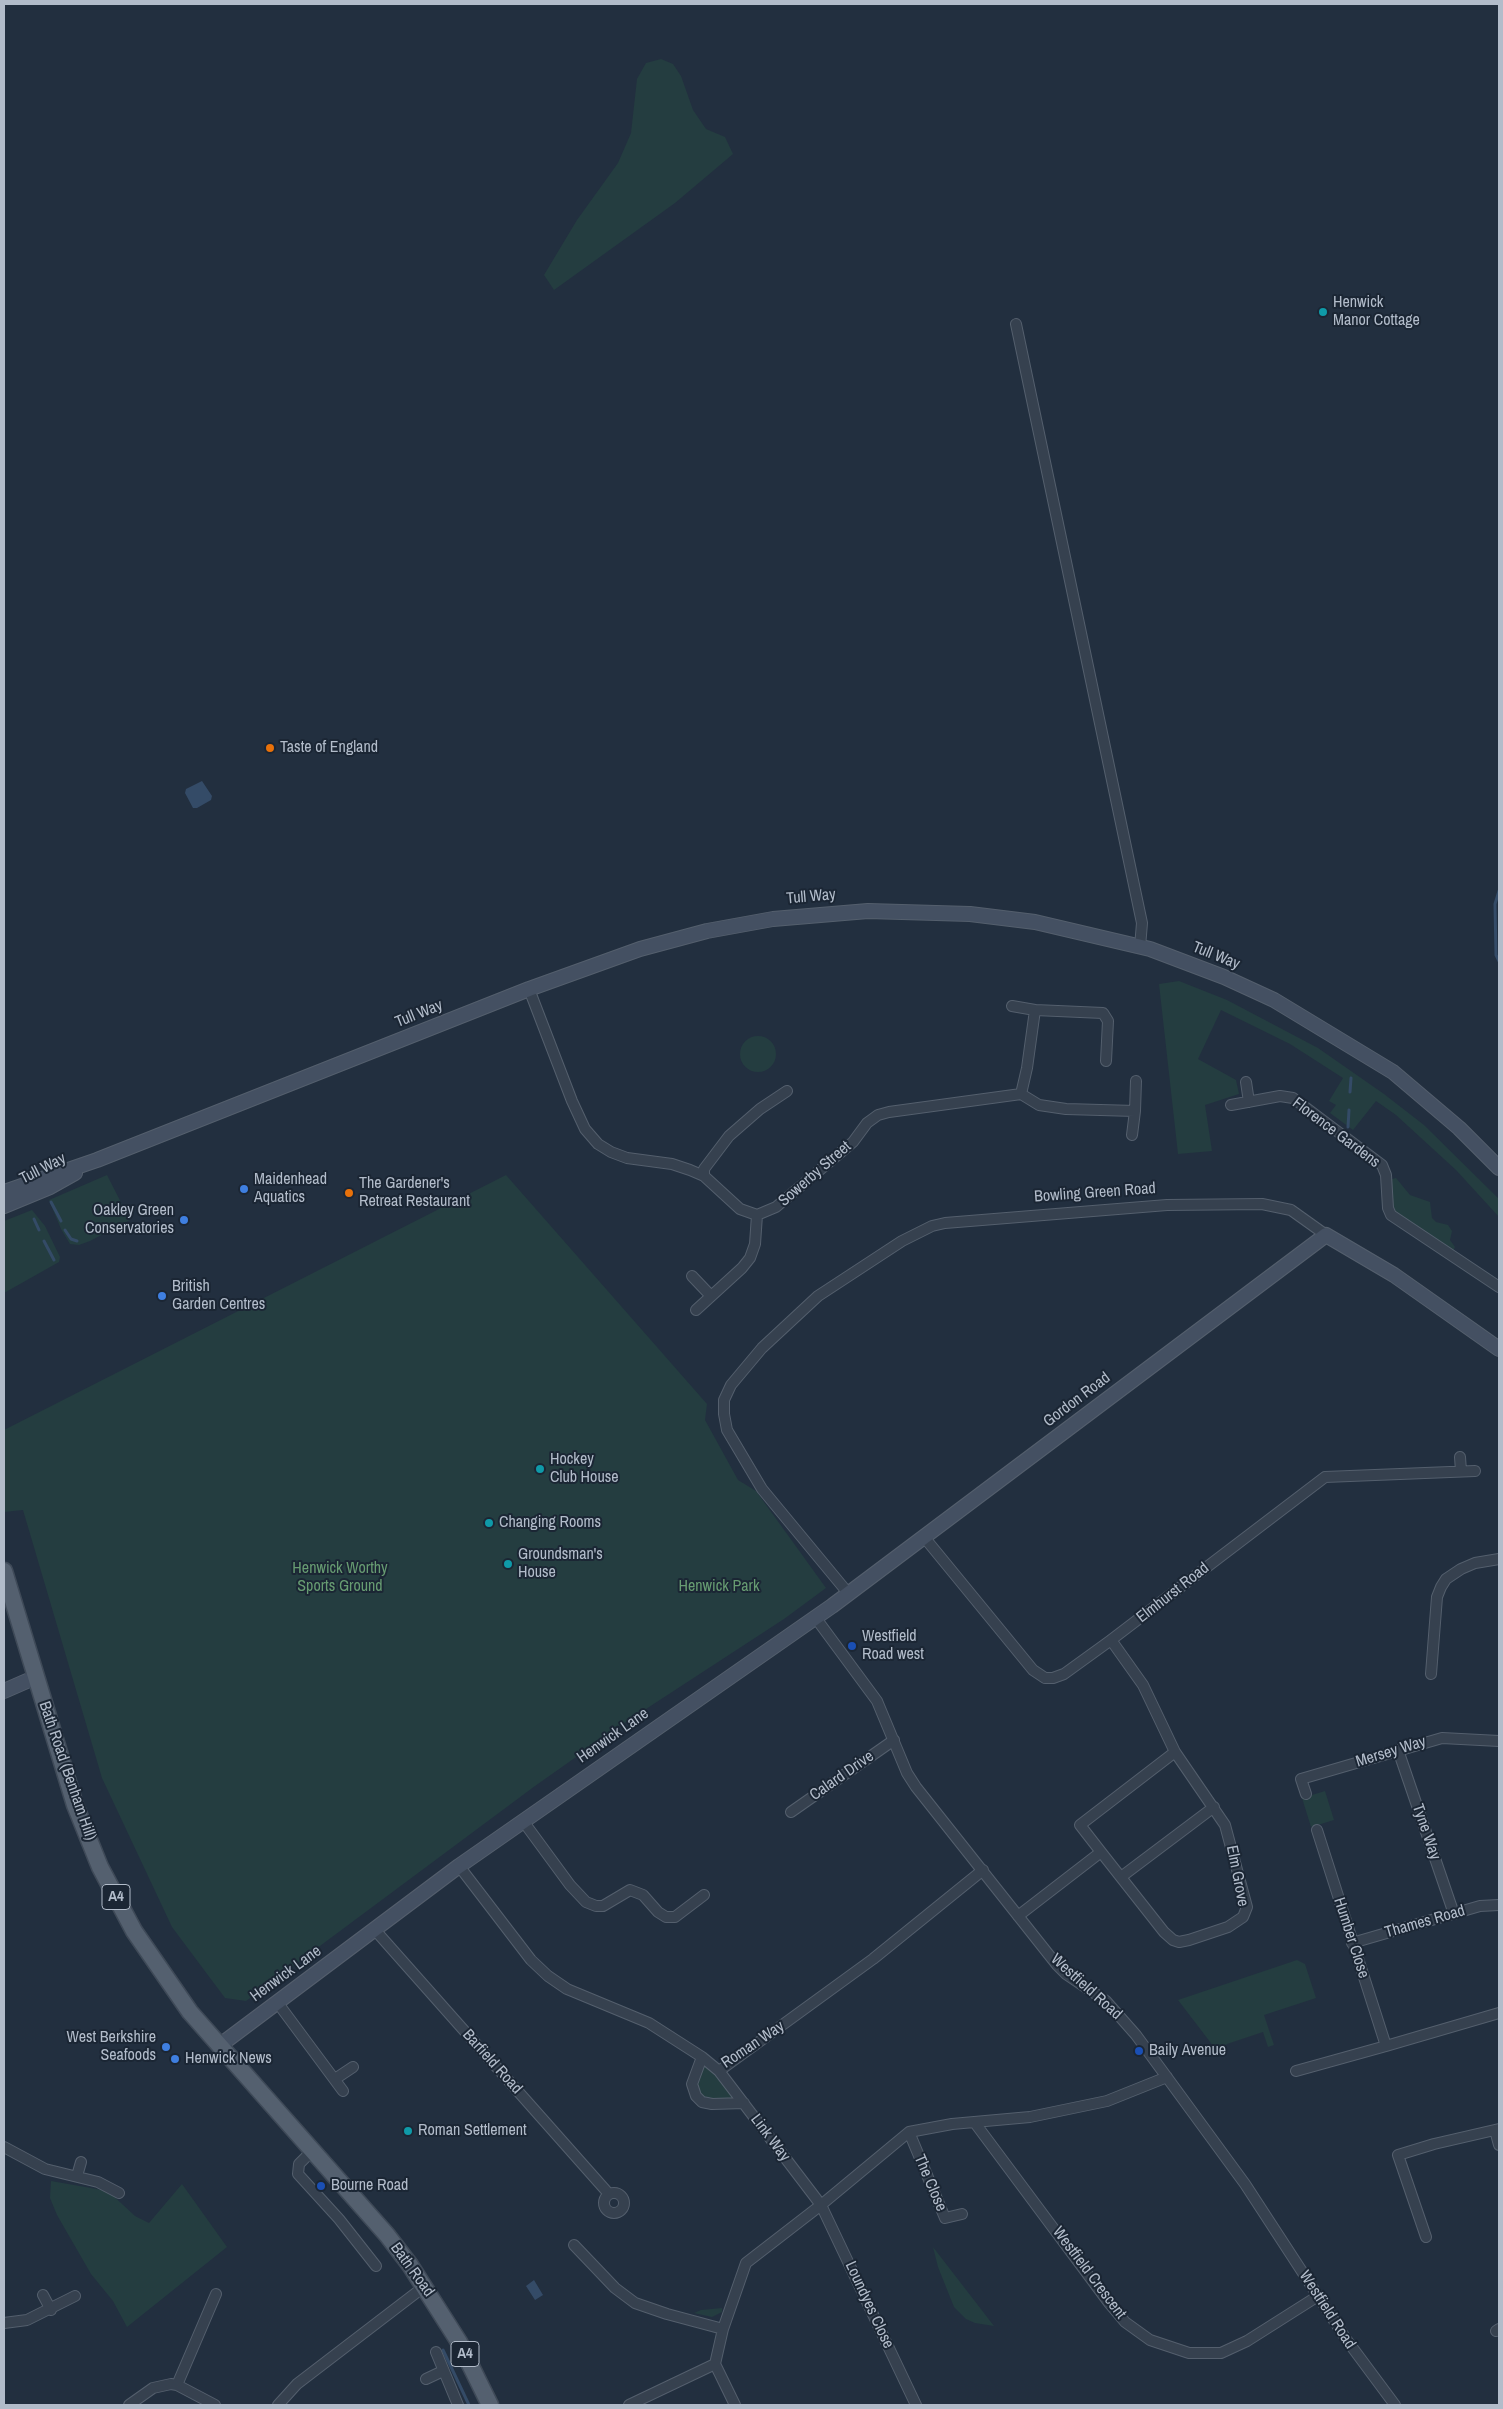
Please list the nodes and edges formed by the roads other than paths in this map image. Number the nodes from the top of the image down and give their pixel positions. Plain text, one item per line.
1 (1016, 324) dead end
2 (1140, 947) junction
3 (529, 989) junction
4 (1012, 1006) dead end
5 (1035, 1010) junction
6 (1106, 1061) dead end
7 (1136, 1081) dead end
8 (1246, 1082) dead end
9 (786, 1091) dead end
10 (1021, 1094) junction
11 (1249, 1102) junction
12 (1231, 1105) dead end
13 (1135, 1111) junction
14 (1132, 1135) dead end
15 (97, 1160) junction
16 (1499, 1168) edge
17 (704, 1176) junction
18 (4, 1192) edge
19 (4, 1206) edge
20 (757, 1215) junction
21 (1326, 1235) junction
22 (692, 1276) dead end
23 (1499, 1287) edge
24 (711, 1296) junction
25 (696, 1310) dead end
26 (1499, 1349) edge
27 (1460, 1457) dead end
28 (1461, 1471) junction
29 (1475, 1471) dead end
30 (924, 1537) junction
31 (1499, 1559) edge
32 (4, 1571) edge
33 (848, 1594) junction
34 (815, 1617) junction
35 (1112, 1640) junction
36 (1431, 1674) dead end
37 (36, 1676) junction
38 (4, 1691) edge
39 (894, 1740) junction
40 (1499, 1741) edge
41 (1398, 1750) junction
42 (1175, 1752) junction
43 (1306, 1794) dead end
44 (1214, 1807) junction
45 (791, 1812) dead end
46 (523, 1820) junction
47 (1317, 1830) dead end
48 (1101, 1852) junction
49 (459, 1866) junction
50 (983, 1870) junction
51 (1121, 1877) junction
52 (704, 1894) dead end
53 (1499, 1905) edge
54 (1454, 1914) junction
55 (1018, 1916) junction
56 (374, 1930) junction
57 (1352, 1943) junction
58 (154, 1961) joint
59 (277, 2002) junction
60 (1499, 2013) edge
61 (219, 2046) junction
62 (1386, 2046) junction
63 (702, 2056) junction
64 (353, 2067) dead end
65 (719, 2071) junction
66 (1296, 2071) dead end
67 (1167, 2077) junction
68 (335, 2079) junction
69 (343, 2091) dead end
70 (744, 2103) junction
71 (975, 2123) junction
72 (1497, 2129) edge
73 (909, 2132) junction
74 (1499, 2145) edge
75 (4, 2147) edge
76 (312, 2151) junction
77 (81, 2162) dead end
78 (77, 2176) junction
79 (118, 2193) dead end
80 (609, 2194) dead end
81 (821, 2205) junction
82 (962, 2214) dead end
83 (1426, 2237) dead end
84 (574, 2244) dead end
85 (376, 2266) dead end
86 (425, 2286) junction
87 (216, 2294) dead end
88 (43, 2295) dead end
89 (75, 2296) dead end
90 (1318, 2296) junction
91 (50, 2310) junction
92 (4, 2323) edge
93 (723, 2329) junction
94 (436, 2352) dead end
95 (715, 2364) junction
96 (443, 2371) junction
97 (426, 2379) dead end
98 (177, 2384) junction
99 (129, 2405) edge
100 (215, 2405) edge
101 (278, 2405) edge
102 (458, 2405) edge
103 (490, 2405) edge
104 (629, 2405) edge
105 (735, 2405) edge
106 (916, 2405) edge
107 (1395, 2405) edge

1 - 2 street
2 - 3 street, Tull Way
2 - 16 street, Tull Way
3 - 15 street, Tull Way
3 - 17 street
4 - 5 street
5 - 6 street
5 - 10 street
7 - 13 street
8 - 11 street
9 - 17 street
10 - 13 street
10 - 20 street, Sowerby Street
11 - 12 street, Florence Gardens
11 - 23 street, Florence Gardens
13 - 14 street
15 - 18 street, Tull Way
15 - 19 street, Tull Way
17 - 20 street
20 - 24 street
21 - 26 street, Bowling Green Road
21 - 30 street, Gordon Road
21 - 33 street, Bowling Green Road
22 - 24 street
24 - 25 street
27 - 28 street
28 - 29 street, Elmhurst Road
28 - 35 street, Elmhurst Road
30 - 33 street, Gordon Road
30 - 35 street, Elmhurst Road
31 - 36 street
32 - 37 main road, Bath Road (Benham Hill) / A4
33 - 34 street, Henwick Lane
34 - 39 street, Westfield Road
34 - 46 street, Henwick Lane
35 - 42 street, Elm Grove
37 - 38 street
37 - 58 main road, Bath Road (Benham Hill) / A4
39 - 45 street, Calard Drive
39 - 50 street, Westfield Road
40 - 41 street, Mersey Way
41 - 43 street, Mersey Way
41 - 54 street, Tyne Way
42 - 44 street, Elm Grove
42 - 48 street, Elm Grove
44 - 51 street
44 - 51 street, Elm Grove
46 - 49 street, Henwick Lane
46 - 52 street
47 - 57 street, Humber Close
48 - 51 street, Elm Grove
48 - 55 street
49 - 56 street, Henwick Lane
49 - 63 street, Roman Way
50 - 55 street, Westfield Road
50 - 65 street, Roman Way
53 - 54 street, Thames Road
54 - 57 street, Thames Road
55 - 67 street, Westfield Road
56 - 59 street, Henwick Lane
56 - 80 street, Barfield Road
57 - 62 street, Humber Close
58 - 61 main road, Bath Road / A4
59 - 61 street, Henwick Lane
59 - 68 street
60 - 62 street
61 - 76 main road, Bath Road / A4
62 - 66 street
63 - 65 street, Roman Way
63 - 70 street
64 - 68 street
65 - 70 street, Link Way
67 - 71 street
67 - 90 street, Westfield Road
68 - 69 street
70 - 81 street, Link Way
71 - 73 street
71 - 90 street, Westfield Crescent
72 - 74 street
72 - 83 street
73 - 81 street
73 - 82 street, The Close
75 - 78 street
76 - 85 street, Bath Road
76 - 86 main road, Bath Road / A4
77 - 78 street
78 - 79 street
81 - 93 street
81 - 106 street, Loundyes Close
84 - 93 street
86 - 101 street
86 - 103 main road, Bath Road / A4
87 - 98 street
88 - 91 street
89 - 91 street
90 - 107 street, Westfield Road
91 - 92 street
93 - 95 street
94 - 96 street
95 - 104 street
95 - 105 street
96 - 97 street
96 - 102 street
98 - 99 street
98 - 100 street

